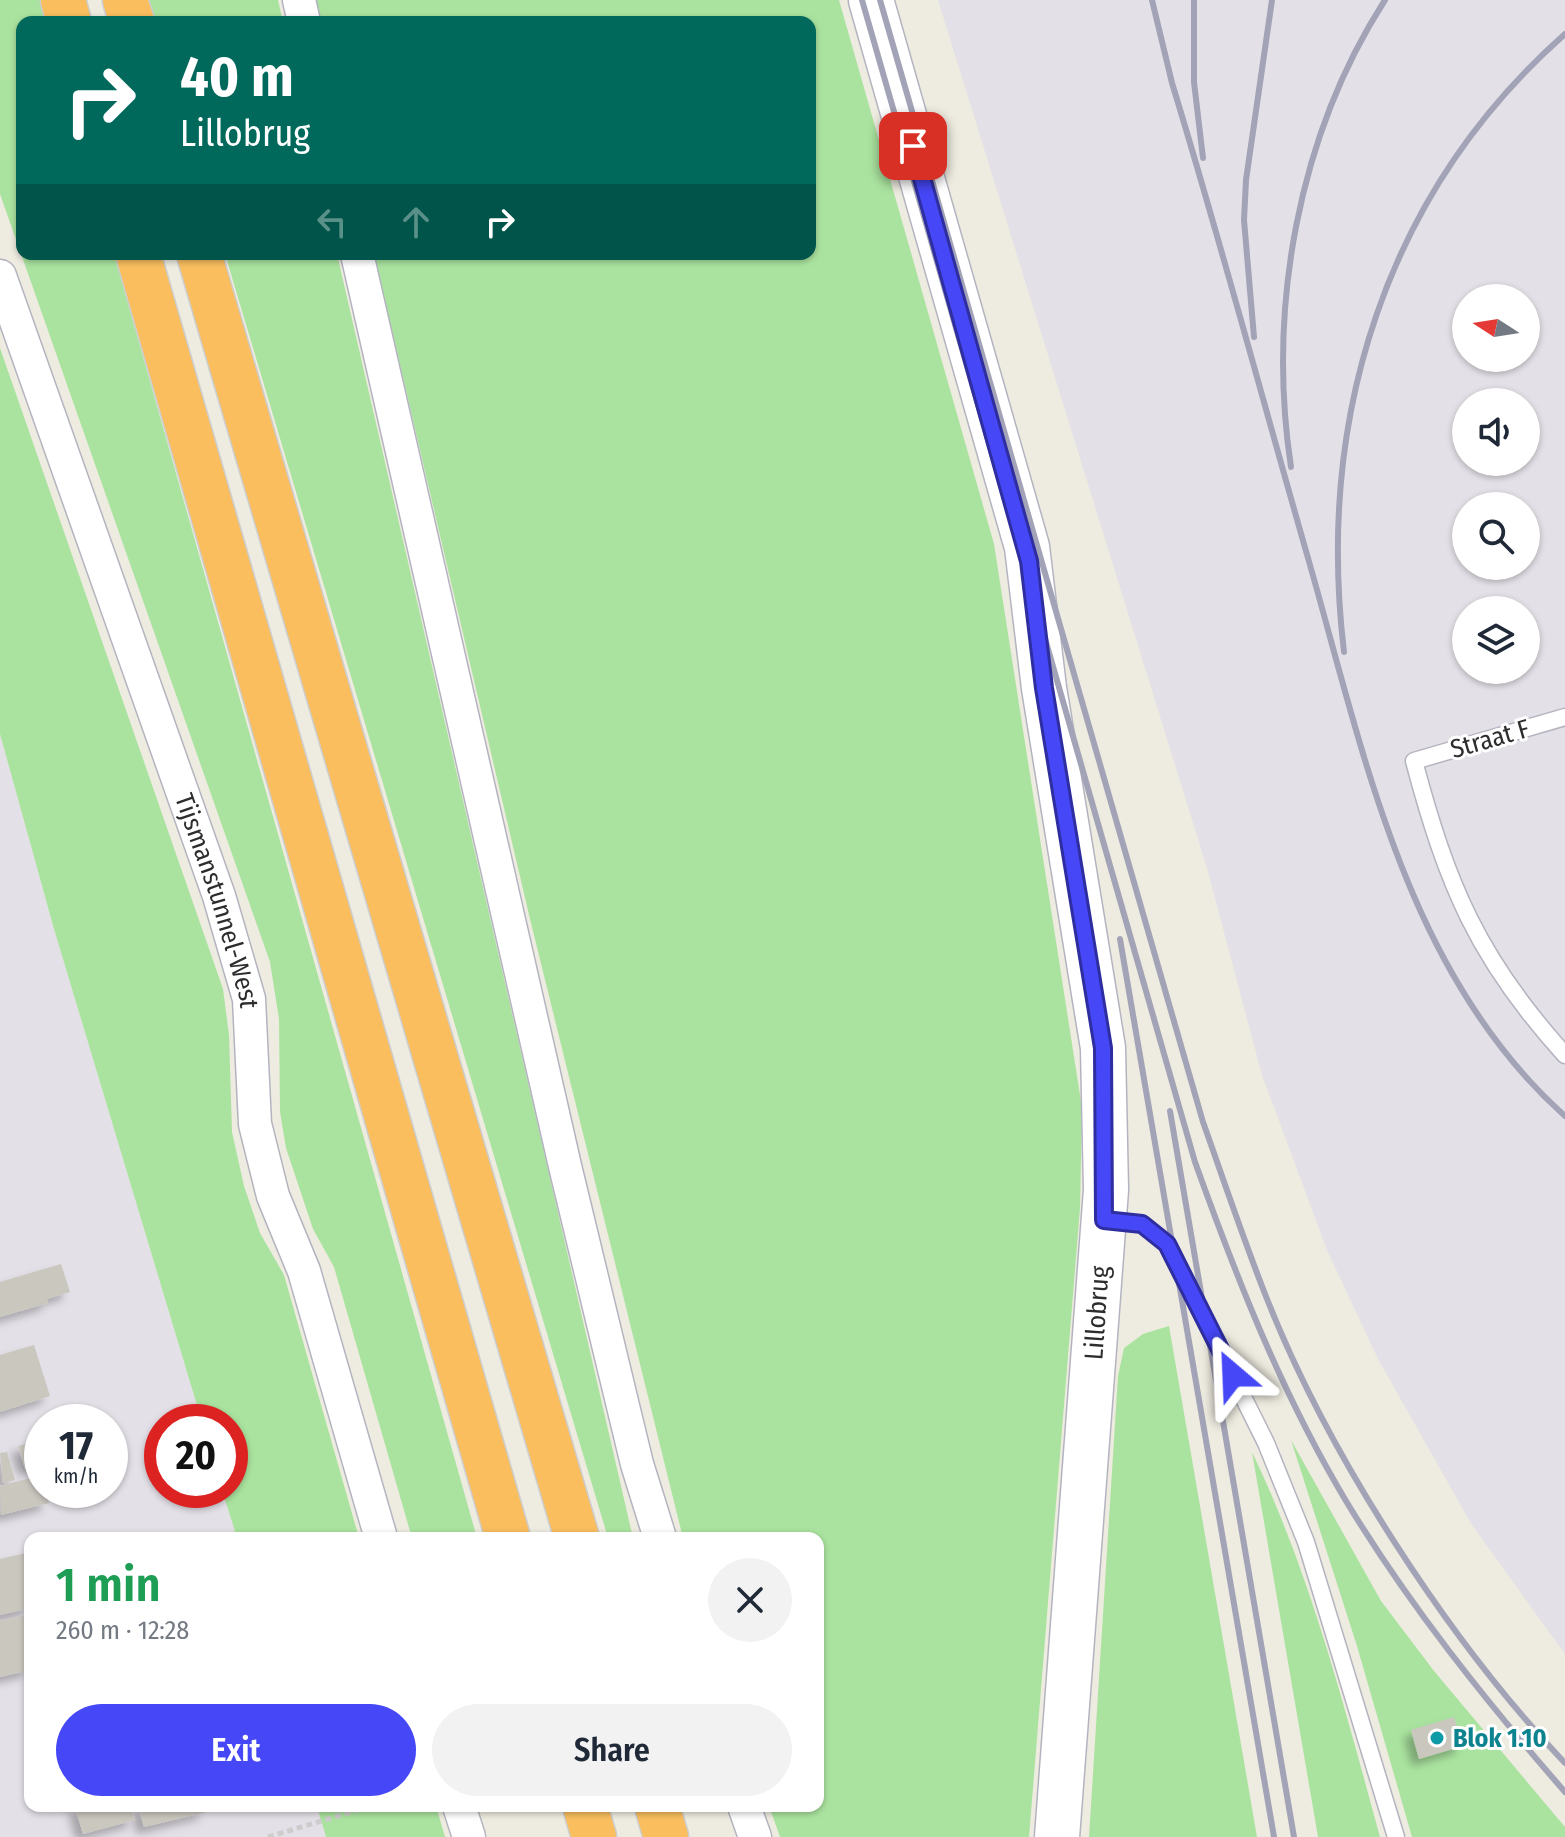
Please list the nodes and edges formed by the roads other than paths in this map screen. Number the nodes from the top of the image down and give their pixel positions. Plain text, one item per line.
1 (871, 0) edge
2 (140, 260) edge
3 (201, 260) edge
4 (358, 260) edge
5 (0, 276) edge
6 (1565, 717) edge
7 (1565, 1055) edge
8 (1104, 1220) junction
9 (379, 1532) edge
10 (506, 1532) edge
11 (575, 1532) edge
12 (658, 1532) edge
13 (461, 1812) edge
14 (587, 1812) edge
15 (659, 1812) edge
16 (746, 1812) edge
17 (469, 1837) edge
18 (594, 1837) edge
19 (666, 1837) edge
20 (755, 1837) edge
21 (1057, 1837) edge
22 (1396, 1837) edge

1 - 8 street, Lillobrug
2 - 10 highway
3 - 11 highway
4 - 12 street
5 - 9 street, Tijsmanstunnel-West
6 - 7 lane, Straat F
8 - 21 street, Lillobrug
8 - 22 lane
13 - 17 street
14 - 18 highway
15 - 19 highway
16 - 20 street

